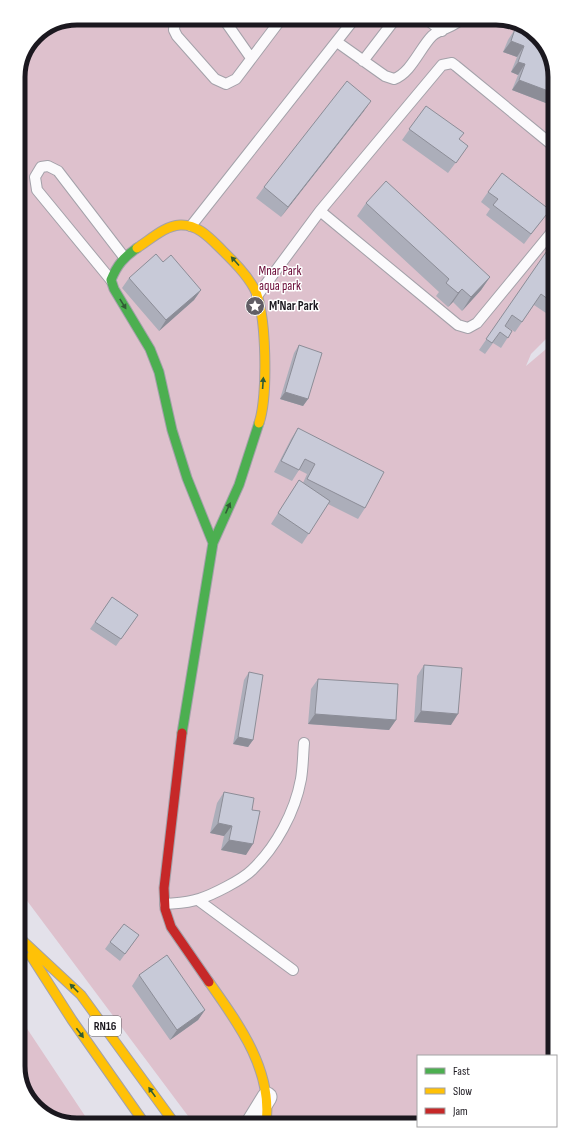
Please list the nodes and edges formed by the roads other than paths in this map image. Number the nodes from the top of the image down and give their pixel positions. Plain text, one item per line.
1 (174, 25) edge
2 (228, 25) edge
3 (272, 25) edge
4 (350, 25) edge
5 (391, 25) edge
6 (434, 25) edge
7 (456, 25) edge
8 (442, 31) junction
9 (337, 42) junction
10 (251, 58) junction
11 (364, 61) junction
12 (548, 142) edge
13 (320, 211) junction
14 (190, 226) junction
15 (548, 237) edge
16 (124, 257) junction
17 (111, 280) junction
18 (257, 296) junction
19 (213, 543) junction
20 (304, 743) dead end
21 (198, 900) junction
22 (165, 904) junction
23 (25, 943) edge
24 (25, 945) edge
25 (293, 970) dead end
26 (267, 1096) junction
27 (135, 1110) junction
28 (137, 1118) edge
29 (141, 1118) edge
30 (171, 1118) edge
31 (254, 1118) edge
32 (266, 1118) edge

1 - 10 lane
2 - 10 lane
3 - 10 lane
4 - 9 lane
5 - 11 lane
6 - 8 lane
7 - 8 lane
8 - 11 lane
9 - 11 lane
9 - 14 lane
12 - 13 lane
13 - 15 lane
13 - 18 lane
14 - 16 street
18 -> 14 street
16 - 17 street
16 - 17 lane
17 -> 19 street
19 -> 18 street
19 - 22 street
20 - 21 lane
21 - 22 lane
21 - 25 lane
22 - 26 street
30 -> 23 street, RN16
24 -> 27 street, RN16
26 - 31 street
26 - 32 street
27 - 28 street
27 - 29 street, RN16

